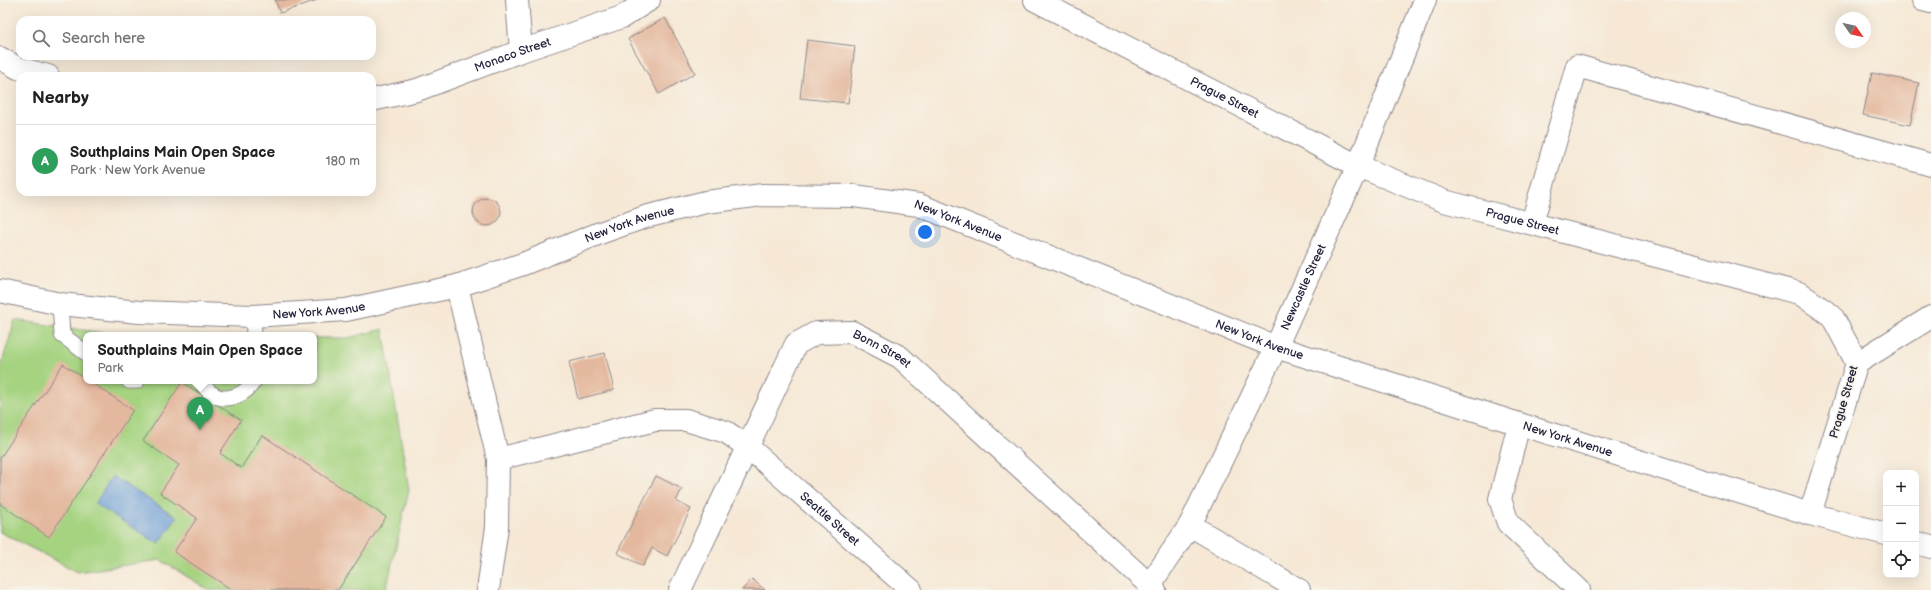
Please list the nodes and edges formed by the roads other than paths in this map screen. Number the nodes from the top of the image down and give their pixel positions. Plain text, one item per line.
1 (516, 0) edge
2 (650, 0) edge
3 (1035, 0) edge
4 (1425, 0) edge
5 (1923, 0) edge
6 (1931, 2) edge
7 (521, 51) junction
8 (0, 58) edge
9 (33, 72) edge
10 (376, 99) edge
11 (1931, 165) edge
12 (1358, 166) junction
13 (1532, 223) junction
14 (457, 286) junction
15 (0, 291) edge
16 (60, 304) junction
17 (1931, 317) edge
18 (253, 326) edge
19 (1276, 347) junction
20 (83, 351) edge
21 (1857, 363) junction
22 (203, 384) edge
23 (252, 384) edge
24 (1519, 424) junction
25 (748, 447) junction
26 (498, 459) junction
27 (1810, 514) junction
28 (1190, 525) junction
29 (1883, 533) edge
30 (1919, 543) edge
31 (1931, 547) edge
32 (1152, 588) edge
33 (488, 590) edge
34 (680, 590) edge
35 (911, 590) edge
36 (1299, 590) edge
37 (1579, 590) edge

1 - 7 street
2 - 7 street, Monaco Street
3 - 12 street, Prague Street
4 - 12 street, Newcastle Street
5 - 6 street
7 - 10 street, Monaco Street
8 - 9 street
11 - 13 street
12 - 13 street, Prague Street
12 - 19 street, Newcastle Street
13 - 21 street, Prague Street
14 - 18 street, New York Avenue
14 - 19 street, New York Avenue
14 - 26 street
15 - 16 street, New York Avenue
16 - 18 street, New York Avenue
16 - 20 lane
17 - 21 street
19 - 24 street, New York Avenue
19 - 28 street, Newcastle Street
21 - 27 street, Prague Street
22 - 23 lane
24 - 27 street, New York Avenue
24 - 37 street
25 - 26 street, Seattle Street
25 - 32 street, Bonn Street
25 - 34 street, Bonn Street
25 - 35 street, Seattle Street
26 - 33 street
27 - 29 street, New York Avenue
28 - 32 street, Newcastle Street
28 - 36 street
30 - 31 street

